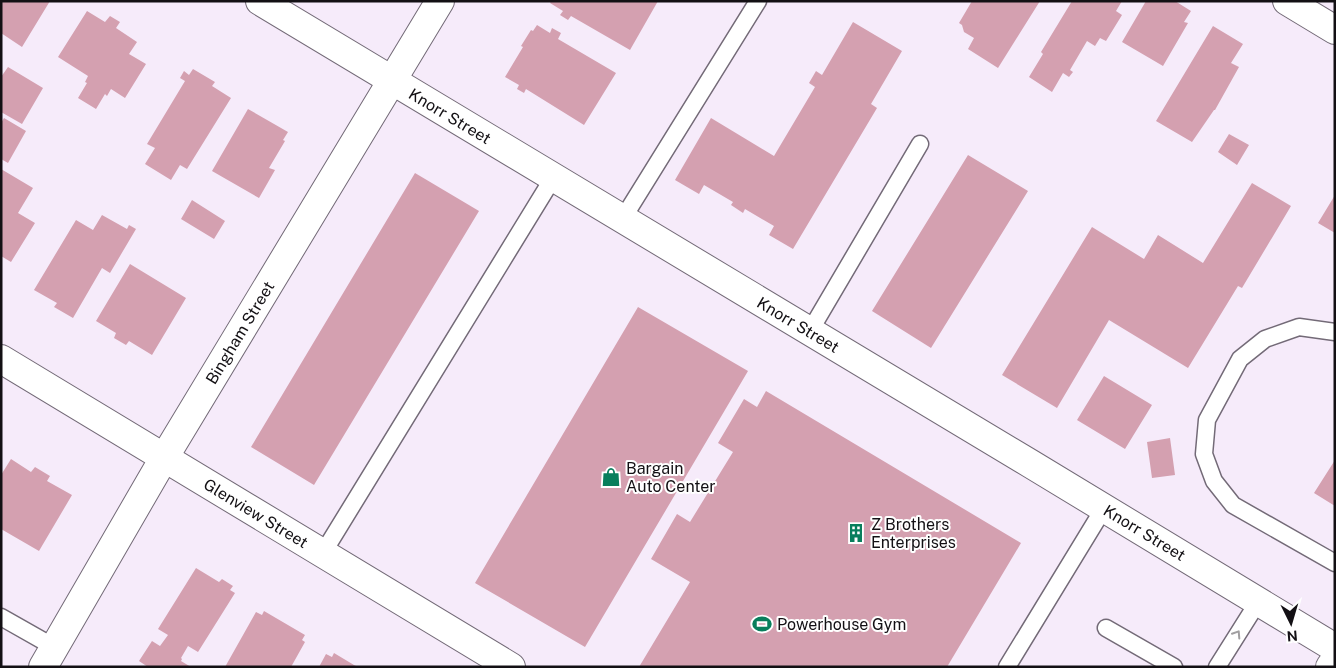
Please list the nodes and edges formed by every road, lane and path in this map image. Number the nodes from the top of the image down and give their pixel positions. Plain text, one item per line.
1 (260, 1) edge
2 (440, 1) edge
3 (758, 1) edge
4 (1287, 1) edge
5 (1335, 30) edge
6 (392, 82) junction
7 (920, 144) dead end
8 (553, 178) junction
9 (622, 220) junction
10 (810, 331) junction
11 (1335, 332) edge
12 (1, 359) edge
13 (164, 458) junction
14 (1104, 508) junction
15 (323, 553) junction
16 (1335, 563) edge
17 (1258, 602) junction
18 (1, 617) edge
19 (1106, 628) dead end
20 (1335, 648) edge
21 (48, 657) edge
22 (1335, 660) edge
23 (511, 667) edge
24 (1007, 667) edge
25 (1174, 667) edge
26 (1216, 667) edge
27 (1330, 667) edge

1 - 6 street, Knorr Street
2 - 6 street, Bingham Street
3 - 9 lane
4 - 5 street
6 - 8 street, Knorr Street
6 - 13 street, Bingham Street
7 - 10 lane
8 - 9 street, Knorr Street
8 - 15 lane
9 - 10 street, Knorr Street
10 - 14 street, Knorr Street
11 - 16 lane
12 - 13 street, Glenview Street
13 - 15 street, Glenview Street
13 - 21 street, Bingham Street
14 - 17 street, Knorr Street
14 - 24 lane
15 - 23 street, Glenview Street
17 - 20 street, Knorr Street
26 -> 17 lane
18 - 21 lane
19 - 25 lane
22 - 27 street

